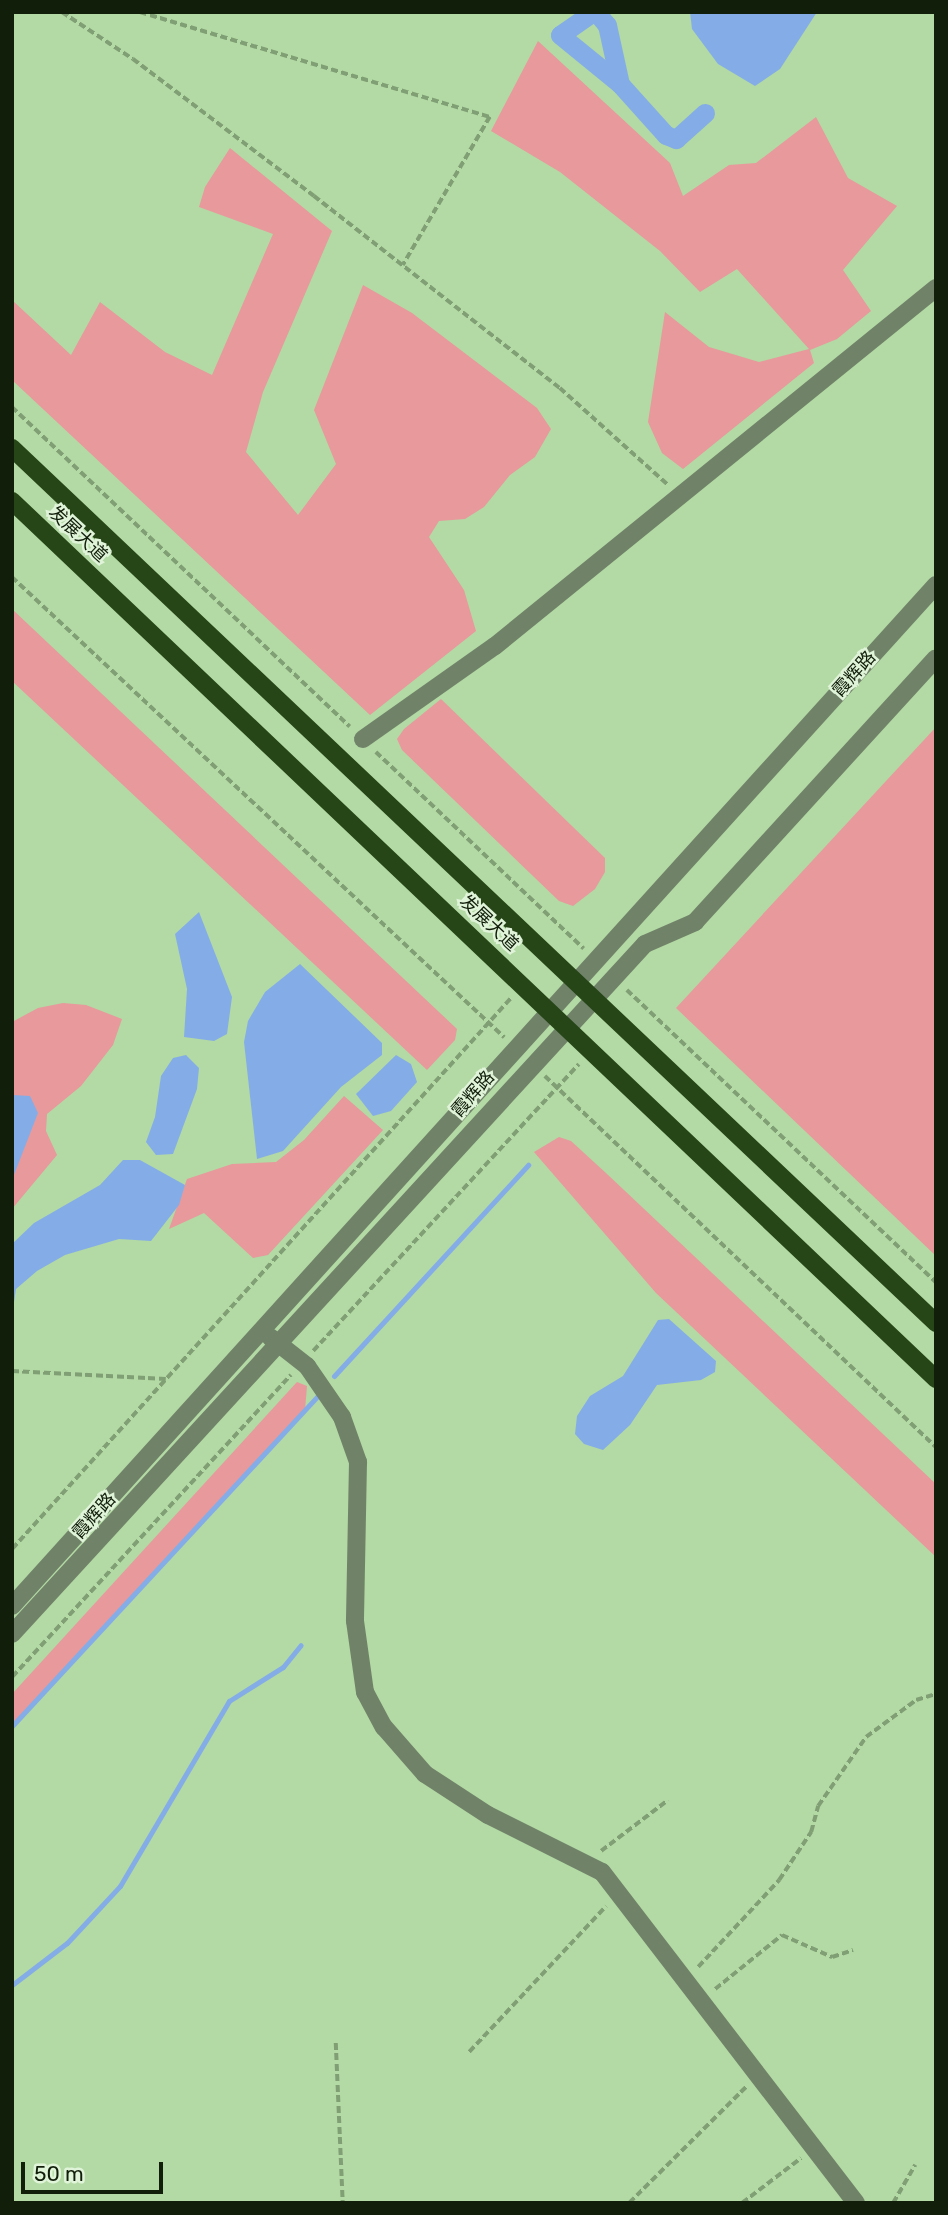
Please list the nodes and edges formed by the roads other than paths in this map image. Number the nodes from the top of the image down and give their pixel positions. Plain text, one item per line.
1 (936, 288) edge
2 (12, 448) edge
3 (12, 501) edge
4 (936, 585) edge
5 (936, 658) edge
6 (363, 739) road end
7 (574, 980) junction
8 (594, 999) junction
9 (549, 1009) junction
10 (568, 1028) junction
11 (936, 1323) edge
12 (263, 1332) junction
13 (279, 1344) junction
14 (936, 1379) edge
15 (12, 1606) edge
16 (12, 1634) edge
17 (856, 2203) edge

1 - 6 street
2 - 7 main road, 发展大道
3 - 9 main road, 发展大道
4 - 7 street, 霞辉路
5 - 8 street, 霞辉路
7 - 8 main road, 发展大道
7 - 9 street, 霞辉路
8 - 10 street, 霞辉路
8 - 11 main road, 发展大道
9 - 10 main road, 发展大道
9 - 12 street, 霞辉路
10 - 13 street, 霞辉路
10 - 14 main road, 发展大道
12 - 13 street
12 - 15 street, 霞辉路
13 - 16 street, 霞辉路
13 - 17 street

